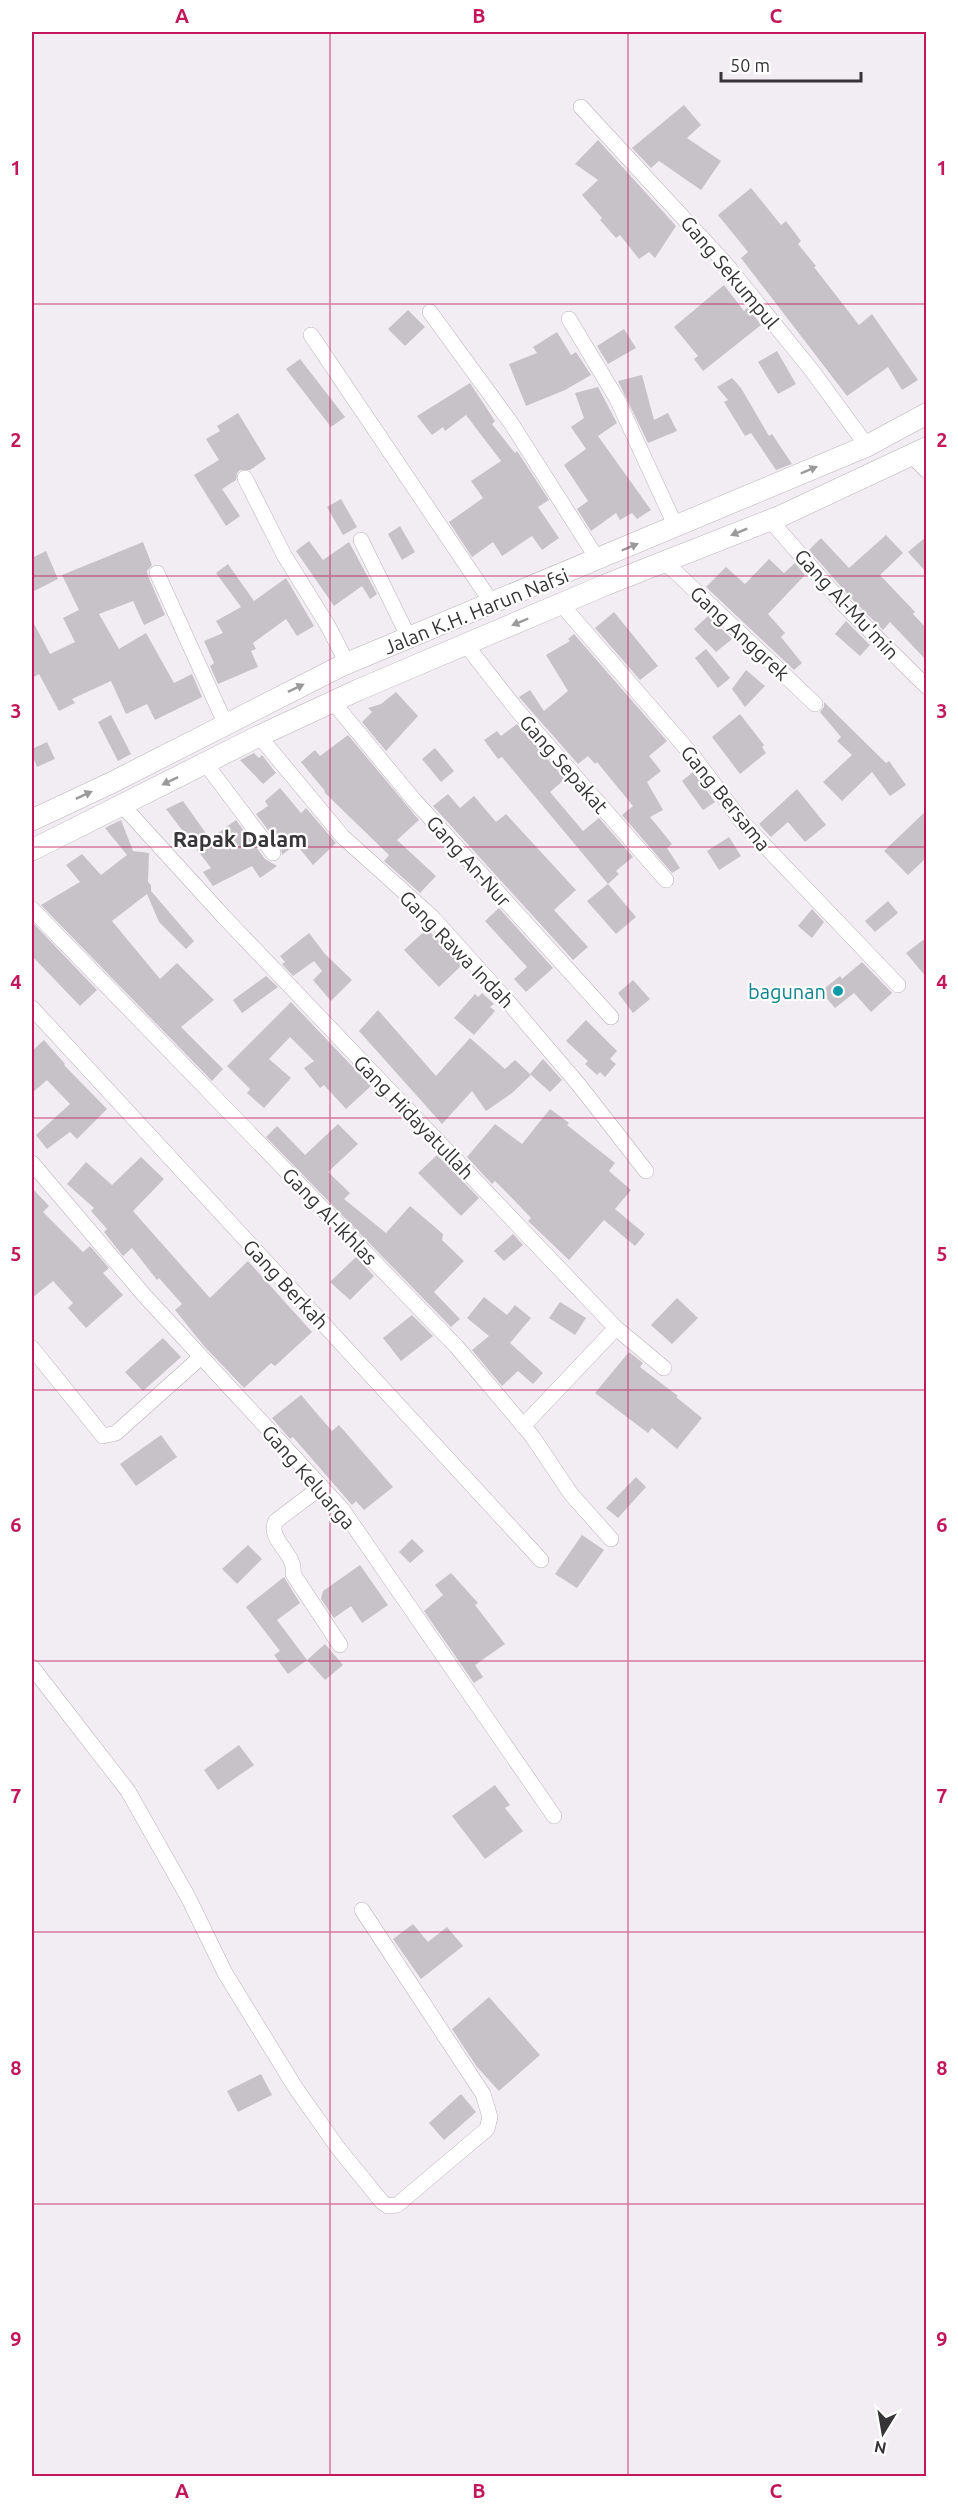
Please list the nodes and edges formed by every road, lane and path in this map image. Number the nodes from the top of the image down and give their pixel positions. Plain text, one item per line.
1 (581, 107) dead end
2 (430, 312) dead end
3 (569, 319) dead end
4 (311, 335) dead end
5 (927, 414) edge
6 (867, 446) junction
7 (922, 458) edge
8 (245, 478) dead end
9 (770, 520) junction
10 (675, 527) junction
11 (361, 540) dead end
12 (598, 560) junction
13 (665, 562) junction
14 (157, 573) dead end
15 (492, 603) junction
16 (561, 604) junction
17 (409, 638) junction
18 (466, 645) junction
19 (347, 663) junction
20 (927, 686) edge
21 (267, 702) junction
22 (333, 702) junction
23 (815, 704) dead end
24 (225, 725) junction
25 (279, 727) junction
26 (259, 736) junction
27 (205, 763) junction
28 (122, 805) junction
29 (32, 820) edge
30 (32, 850) edge
31 (273, 852) dead end
32 (666, 880) dead end
33 (32, 909) edge
34 (898, 985) dead end
35 (32, 1008) edge
36 (611, 1017) dead end
37 (32, 1163) edge
38 (646, 1171) dead end
39 (616, 1328) junction
40 (32, 1348) edge
41 (201, 1357) junction
42 (663, 1368) dead end
43 (523, 1426) junction
44 (321, 1487) junction
45 (611, 1539) dead end
46 (541, 1560) dead end
47 (340, 1646) dead end
48 (32, 1667) edge
49 (554, 1816) dead end
50 (362, 1910) dead end

1 - 6 street, Gang Sekumpul
2 - 12 street
3 - 10 street
4 - 15 street
5 - 6 main road, Jalan K.H. Harun Nafsi
10 -> 6 main road, Jalan K.H. Harun Nafsi
7 - 9 main road, Jalan K.H. Harun Nafsi
8 - 19 street
9 -> 13 main road, Jalan K.H. Harun Nafsi
9 - 20 street, Gang Al-Mu'min
12 -> 10 main road, Jalan K.H. Harun Nafsi
11 - 17 street
12 - 15 main road, Jalan K.H. Harun Nafsi
13 - 16 main road, Jalan K.H. Harun Nafsi
13 - 23 street, Gang Anggrek
14 - 24 street
15 - 17 main road, Jalan K.H. Harun Nafsi
16 -> 18 main road, Jalan K.H. Harun Nafsi
16 - 34 street, Gang Bersama
17 - 19 main road, Jalan K.H. Harun Nafsi
18 - 22 main road, Jalan K.H. Harun Nafsi
18 - 32 street, Gang Sepakat
21 -> 19 main road, Jalan K.H. Harun Nafsi
21 - 24 main road, Jalan K.H. Harun Nafsi
21 - 25 main road
22 - 25 main road, Jalan K.H. Harun Nafsi
22 - 36 street, Gang An-Nur
29 -> 24 main road, Jalan K.H. Harun Nafsi
25 - 26 main road, Jalan K.H. Harun Nafsi
26 - 27 main road, Jalan K.H. Harun Nafsi
26 - 38 street, Gang Rawa Indah
27 -> 28 main road, Jalan K.H. Harun Nafsi
27 - 31 street
28 - 30 main road, Jalan K.H. Harun Nafsi
28 - 39 street, Gang Hidayatullah
33 - 43 street, Gang Al-Ikhlas
35 - 46 street, Gang Berkah
37 - 41 street, Gang Keluarga
39 - 42 street, Gang Hidayatullah
39 - 43 street
40 - 41 street
41 - 44 street, Gang Keluarga
43 - 45 street, Gang Al-Ikhlas
44 - 47 street
44 - 49 street, Gang Keluarga
48 - 50 street

